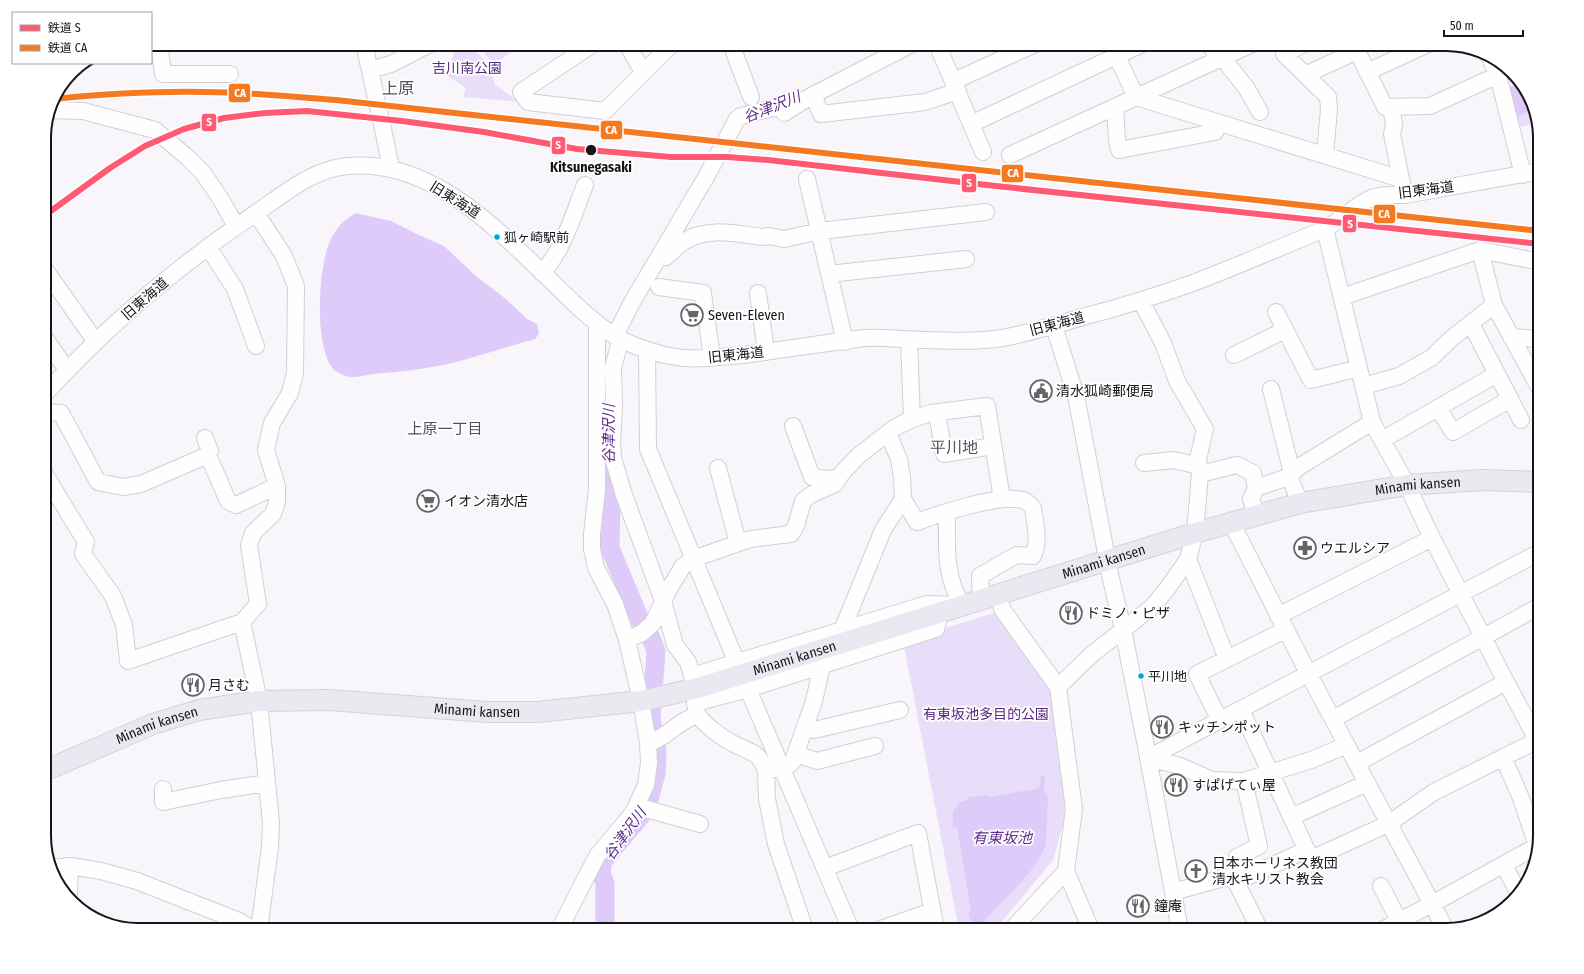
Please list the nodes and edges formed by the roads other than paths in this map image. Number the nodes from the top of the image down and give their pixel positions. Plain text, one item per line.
1 (158, 51) edge
2 (366, 51) edge
3 (417, 51) edge
4 (582, 51) edge
5 (631, 51) edge
6 (665, 51) edge
7 (734, 51) edge
8 (898, 51) edge
9 (940, 51) edge
10 (1021, 51) edge
11 (1112, 51) edge
12 (1114, 51) edge
13 (1215, 51) edge
14 (1236, 51) edge
15 (1281, 51) edge
16 (1413, 51) edge
17 (1220, 58) junction
18 (1494, 66) edge
19 (370, 70) junction
20 (643, 72) junction
21 (1367, 72) junction
22 (230, 74) dead end
23 (1305, 75) junction
24 (1498, 75) junction
25 (956, 86) junction
26 (813, 95) junction
27 (751, 97) dead end
28 (1136, 97) junction
29 (1115, 107) junction
30 (1391, 107) junction
31 (56, 110) edge
32 (1260, 112) dead end
33 (1219, 123) junction
34 (972, 124) junction
35 (983, 152) dead end
36 (1010, 155) dead end
37 (1325, 155) junction
38 (391, 168) junction
39 (1533, 173) edge
40 (1523, 175) junction
41 (807, 179) dead end
42 (1401, 179) junction
43 (585, 185) dead end
44 (1405, 195) junction
45 (986, 212) dead end
46 (256, 213) junction
47 (236, 226) junction
48 (1325, 229) junction
49 (820, 231) junction
50 (208, 247) junction
51 (1480, 250) junction
52 (661, 255) junction
53 (966, 259) dead end
54 (1533, 261) edge
55 (542, 273) junction
56 (829, 274) junction
57 (51, 278) edge
58 (659, 287) dead end
59 (758, 293) dead end
60 (1342, 297) junction
61 (1141, 301) junction
62 (1494, 305) junction
63 (1276, 312) dead end
64 (597, 324) junction
65 (1471, 324) junction
66 (1054, 326) junction
67 (1285, 330) junction
68 (1511, 337) junction
69 (618, 338) junction
70 (909, 339) junction
71 (1533, 339) edge
72 (96, 342) junction
73 (845, 342) junction
74 (256, 346) dead end
75 (51, 348) edge
76 (647, 350) junction
77 (766, 352) junction
78 (1234, 355) dead end
79 (712, 358) junction
80 (1359, 368) junction
81 (66, 370) junction
82 (1497, 374) junction
83 (1533, 376) edge
84 (1364, 386) junction
85 (51, 387) edge
86 (1271, 389) dead end
87 (1510, 399) junction
88 (1438, 408) junction
89 (51, 412) edge
90 (937, 413) junction
91 (912, 419) junction
92 (1521, 420) dead end
93 (1372, 422) junction
94 (793, 426) dead end
95 (888, 433) junction
96 (205, 438) dead end
97 (1382, 440) junction
98 (993, 446) junction
99 (208, 455) junction
100 (1144, 463) dead end
101 (718, 468) dead end
102 (1200, 470) junction
103 (1290, 474) junction
104 (838, 478) junction
105 (1533, 482) edge
106 (51, 484) edge
107 (1407, 485) junction
108 (277, 486) junction
109 (1256, 488) junction
110 (903, 499) junction
111 (1002, 499) junction
112 (1300, 503) junction
113 (946, 512) junction
114 (1257, 515) junction
115 (1231, 522) junction
116 (1195, 533) junction
117 (1432, 538) junction
118 (738, 543) junction
119 (1533, 556) edge
120 (693, 559) junction
121 (1188, 560) junction
122 (1108, 561) junction
123 (1461, 593) junction
124 (990, 597) junction
125 (663, 601) junction
126 (962, 606) junction
127 (1533, 610) edge
128 (940, 612) junction
129 (242, 622) junction
130 (1282, 623) junction
131 (843, 628) junction
132 (1123, 629) junction
133 (1483, 636) junction
134 (628, 640) junction
135 (1228, 659) junction
136 (737, 663) junction
137 (822, 666) junction
138 (1308, 673) junction
139 (1506, 682) junction
140 (1058, 687) junction
141 (748, 689) junction
142 (641, 701) junction
143 (259, 702) junction
144 (900, 710) dead end
145 (1241, 710) junction
146 (698, 715) junction
147 (1219, 719) junction
148 (1333, 719) junction
149 (806, 728) junction
150 (1533, 731) edge
151 (648, 742) junction
152 (1533, 744) edge
153 (1347, 745) junction
154 (875, 746) dead end
155 (796, 754) junction
156 (1503, 757) junction
157 (1148, 758) junction
158 (1357, 763) junction
159 (51, 768) edge
160 (773, 769) junction
161 (1270, 772) junction
162 (1244, 781) junction
163 (267, 783) junction
164 (1367, 783) junction
165 (163, 789) dead end
166 (636, 806) junction
167 (1291, 818) junction
168 (700, 824) dead end
169 (1388, 824) junction
170 (1533, 834) edge
171 (1532, 849) edge
172 (1306, 850) junction
173 (1504, 865) junction
174 (70, 866) junction
175 (57, 867) edge
176 (825, 868) junction
177 (1066, 871) junction
178 (1236, 882) junction
179 (1382, 886) dead end
180 (1516, 888) edge
181 (69, 889) edge
182 (1173, 892) junction
183 (1432, 904) junction
184 (932, 911) junction
185 (1399, 921) junction
186 (242, 923) edge
187 (260, 923) edge
188 (562, 923) edge
189 (803, 923) edge
190 (849, 923) edge
191 (898, 923) edge
192 (935, 923) edge
193 (1019, 923) edge
194 (1088, 923) edge
195 (1179, 923) edge
196 (1256, 923) edge
197 (1395, 923) edge
198 (1442, 923) edge

1 - 22 street
2 - 19 street
3 - 19 street
4 - 20 street
5 - 20 street
6 - 20 street
7 - 27 street
8 - 26 street
9 - 25 street
10 - 25 street
11 - 34 street
12 - 28 street
13 - 17 street
14 - 17 street
15 - 23 street
16 - 21 street
17 - 28 street
17 - 32 street
18 - 24 street
19 - 38 street
21 - 23 street
21 - 30 street
23 - 37 street
24 - 30 street
24 - 40 street
25 - 26 street
25 - 34 street
26 - 52 street
28 - 29 street
28 - 33 street
29 - 33 street
29 - 36 street
30 - 42 street
31 - 47 street
33 - 37 street
34 - 35 street
37 - 42 street
38 - 46 street, 旧東海道
38 - 55 street, 旧東海道
39 - 40 street, 旧東海道
40 - 44 street, 旧東海道
41 - 49 street
42 - 44 street
43 - 55 street
44 - 48 street, 旧東海道
45 - 49 street
46 - 47 street, 旧東海道
46 - 108 street
47 - 50 street, 旧東海道
48 - 60 street
48 - 61 street, 旧東海道
49 - 52 street
49 - 56 street
50 - 72 street, 旧東海道
50 - 74 street
51 - 54 street
51 - 60 street
51 - 62 street
52 - 69 street
53 - 56 street
55 - 64 street, 旧東海道
56 - 73 street
57 - 72 street
58 - 79 street
59 - 77 street
60 - 80 street
61 - 66 street, 旧東海道
61 - 102 street
62 - 65 street
62 - 68 street
63 - 67 street
64 - 69 street, 旧東海道
64 - 134 street
65 - 82 street
65 - 84 street
66 - 70 street, 旧東海道
66 - 122 street
67 - 78 street
67 - 80 street
68 - 71 street
68 - 83 street
69 - 76 street, 旧東海道
69 - 125 street
70 - 73 street, 旧東海道
70 - 91 street
72 - 81 street, 旧東海道
73 - 77 street, 旧東海道
75 - 81 street
76 - 79 street, 旧東海道
76 - 120 street
77 - 79 street, 旧東海道
80 - 84 street
81 - 85 street, 旧東海道
82 - 87 street
82 - 88 street
84 - 93 street
86 - 103 street
87 - 88 street
87 - 92 street
88 - 97 street
89 - 99 street
90 - 91 street
90 - 98 street
90 - 98 street
91 - 95 street
93 - 97 street
93 - 103 street
94 - 104 street
95 - 104 street
95 - 110 street
96 - 99 street
97 - 107 street
98 - 111 street
99 - 108 street
100 - 102 street
101 - 118 street
102 - 109 street
102 - 116 street
103 - 109 street
103 - 112 street
104 - 118 street
105 - 107 main road, Minami kansen
106 - 129 street
107 - 112 main road, Minami kansen
107 - 117 street
108 - 129 street
109 - 114 street
110 - 113 street
110 - 131 street
111 - 113 street
111 - 124 street
112 - 114 main road, Minami kansen
113 - 126 street
114 - 115 main road, Minami kansen
115 - 116 main road, Minami kansen
115 - 130 street
116 - 121 street
116 - 122 main road, Minami kansen
117 - 123 street
117 - 130 street
118 - 120 street
119 - 123 street
120 - 125 street
120 - 136 street
121 - 132 street
121 - 135 street
122 - 124 main road, Minami kansen
122 - 132 street
123 - 133 street
123 - 138 street
124 - 126 main road, Minami kansen
124 - 140 street
125 - 134 street
125 - 136 street
126 - 128 main road, Minami kansen
126 - 131 street
127 - 133 street
128 - 137 street
128 - 142 main road, Minami kansen
129 - 143 street
130 - 135 street
130 - 138 street
131 - 136 street
132 - 140 street
132 - 157 street
133 - 139 street
133 - 148 street
134 - 142 street
135 - 147 street
137 - 141 street
137 - 149 street
138 - 145 street
138 - 148 street
139 - 150 street
139 - 158 street
140 - 177 street
141 - 146 street
141 - 160 street
142 - 143 main road, Minami kansen
142 - 151 street
143 - 159 main road, Minami kansen
143 - 163 street
144 - 149 street
145 - 147 street
145 - 161 street
146 - 151 street
146 - 160 street
147 - 157 street
148 - 153 street
149 - 155 street
151 - 166 street
152 - 156 street
153 - 158 street
153 - 161 street
154 - 155 street
155 - 160 street
156 - 169 street
156 - 170 street
157 - 162 street
157 - 182 street
158 - 164 street
160 - 176 street
160 - 189 street
161 - 162 street
161 - 167 street
162 - 178 street
163 - 165 street
163 - 187 street
164 - 167 street
164 - 169 street
166 - 168 street
166 - 188 street
167 - 172 street
169 - 172 street
169 - 183 street
171 - 173 street
172 - 178 street
173 - 180 street
173 - 183 street
174 - 175 street
174 - 181 street
174 - 186 street
176 - 184 street
176 - 190 street
177 - 193 street
177 - 194 street
178 - 182 street
178 - 196 street
179 - 185 street
182 - 195 street
183 - 185 street
183 - 198 street
184 - 191 street
184 - 192 street
185 - 197 street

